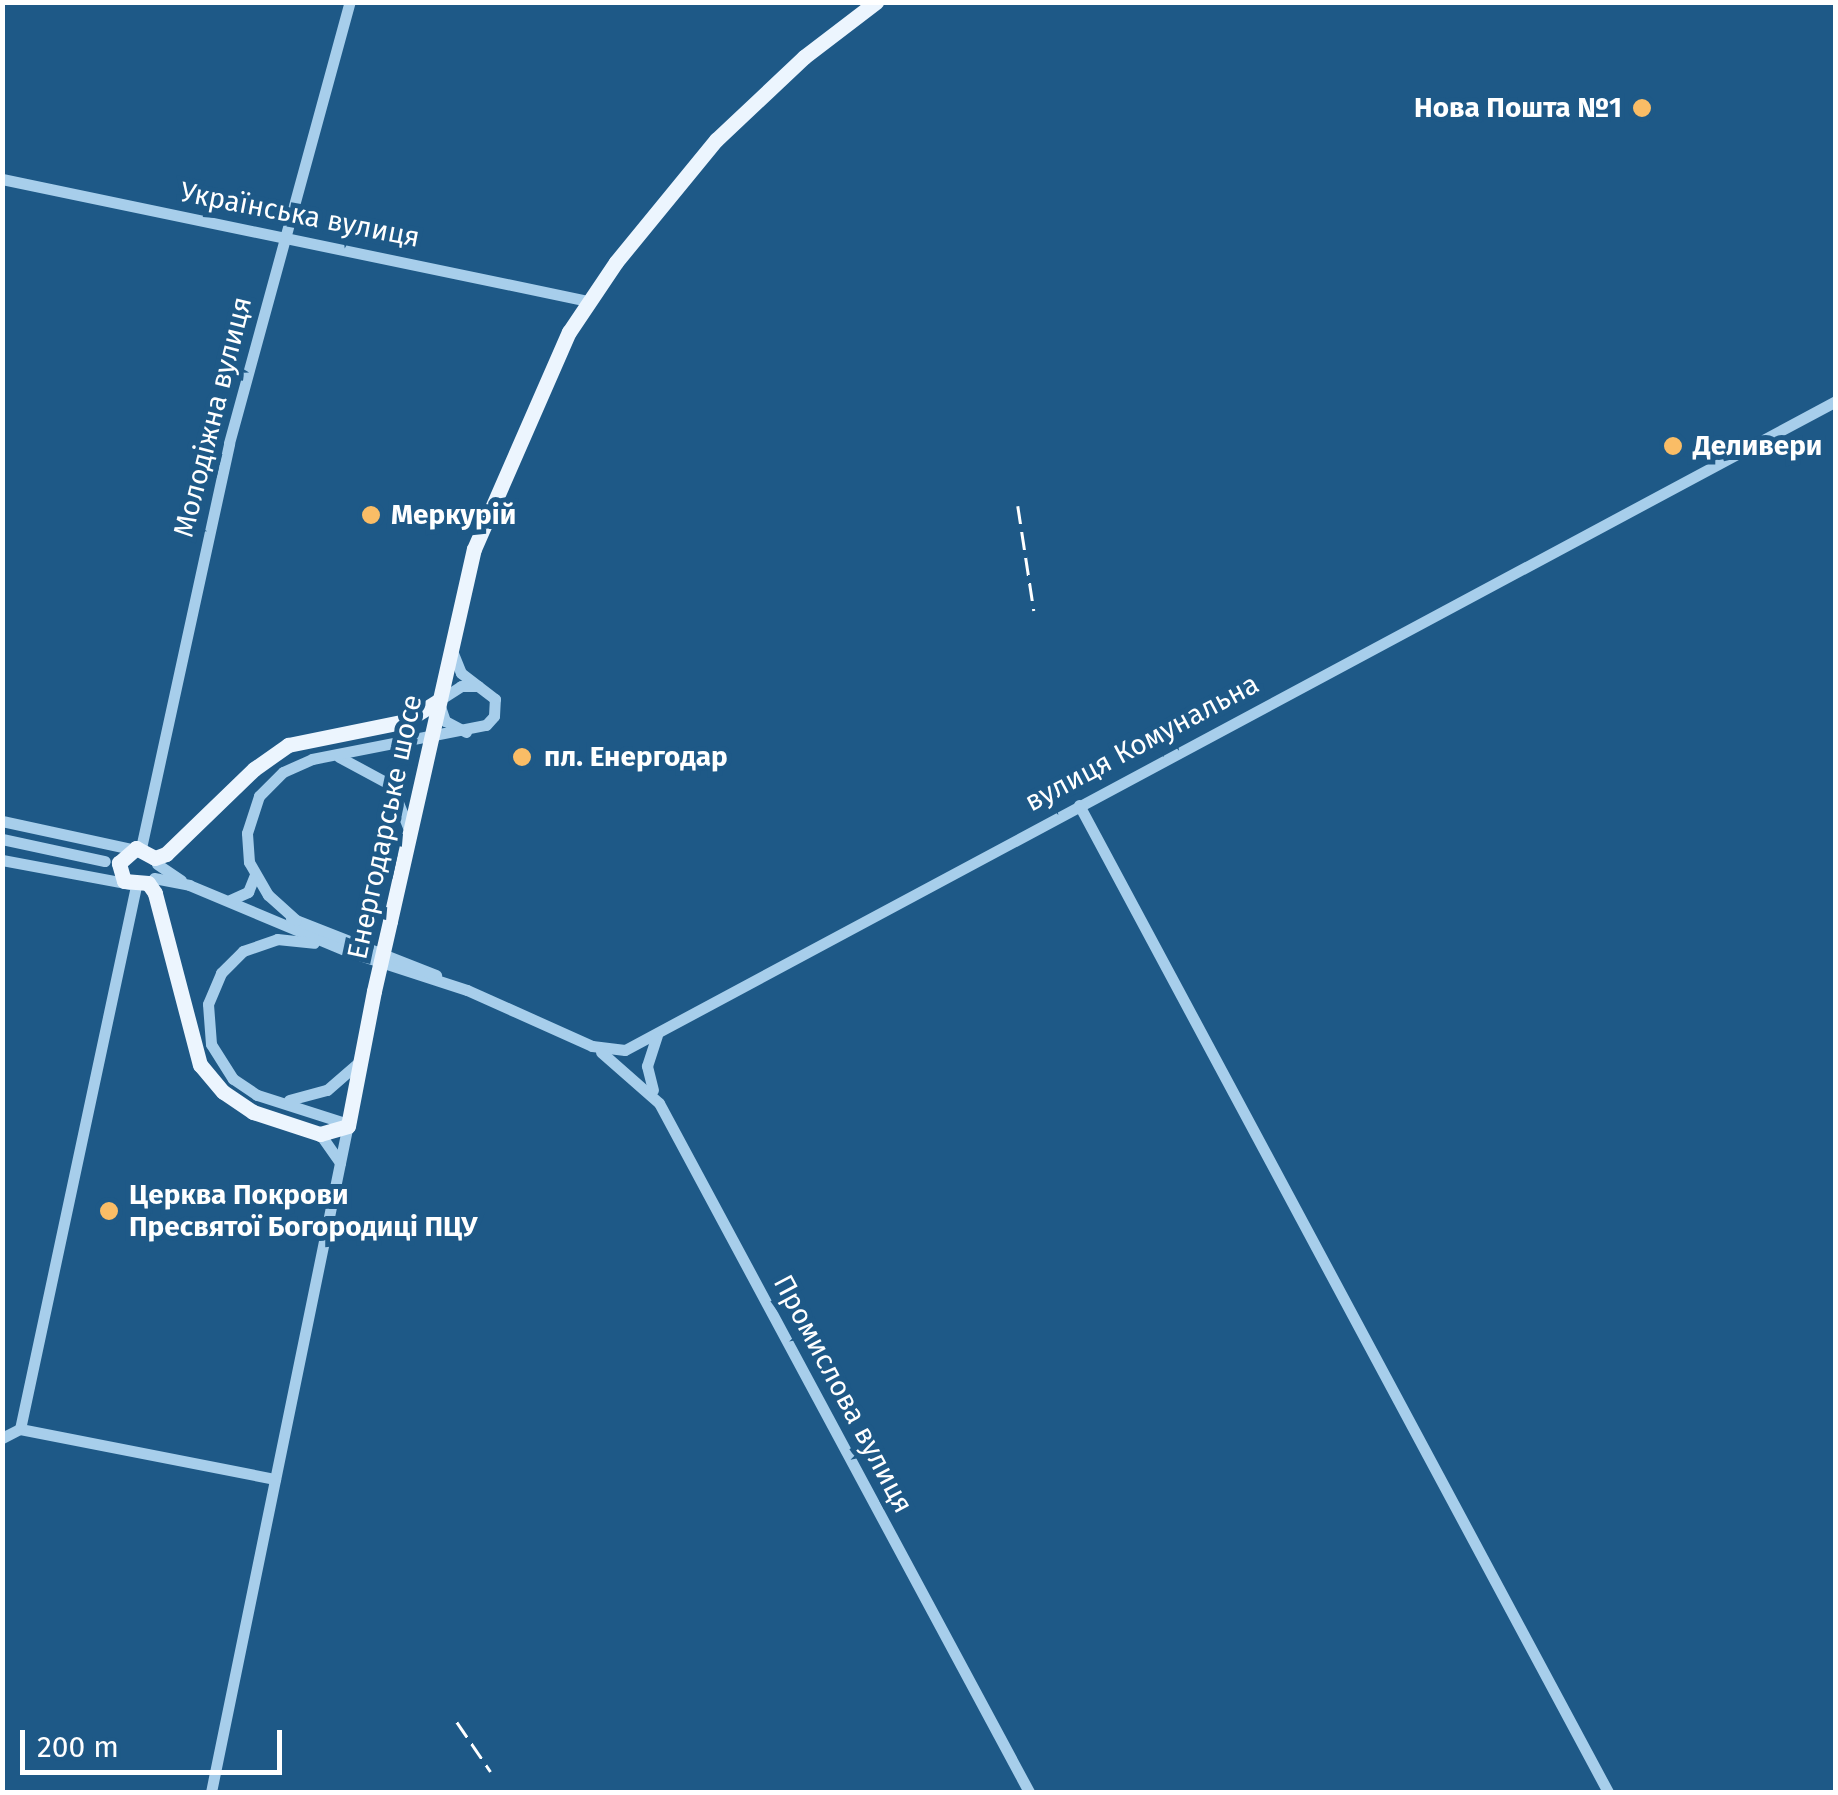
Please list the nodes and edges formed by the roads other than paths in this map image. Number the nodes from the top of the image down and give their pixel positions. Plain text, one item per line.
1 (350, 2) edge
2 (876, 2) edge
3 (2, 180) edge
4 (286, 239) junction
5 (588, 302) junction
6 (1836, 401) edge
7 (450, 642) junction
8 (480, 686) junction
9 (438, 701) junction
10 (399, 722) junction
11 (466, 732) junction
12 (429, 741) junction
13 (400, 744) junction
14 (325, 757) junction
15 (1078, 805) junction
16 (2, 821) edge
17 (408, 832) junction
18 (2, 840) edge
19 (146, 855) junction
20 (2, 860) edge
21 (105, 861) dead end
22 (254, 875) junction
23 (142, 883) junction
24 (188, 885) junction
25 (230, 900) junction
26 (296, 920) junction
27 (347, 951) junction
28 (467, 990) junction
29 (660, 1031) junction
30 (584, 1043) junction
31 (361, 1060) junction
32 (274, 1100) junction
33 (658, 1102) junction
34 (314, 1109) junction
35 (348, 1126) junction
36 (313, 1132) junction
37 (340, 1164) junction
38 (20, 1428) junction
39 (2, 1438) edge
40 (275, 1480) junction
41 (211, 1792) edge
42 (1030, 1792) edge
43 (1608, 1792) edge

1 - 4 street, Молодіжна вулиця
2 - 5 main road, Енергодарське шосе
3 - 4 street, Українська вулиця
4 - 5 street, Українська вулиця
4 - 19 street, Молодіжна вулиця
5 - 7 main road, Енергодарське шосе
6 - 15 street, вулиця Комунальна
7 - 8 street
7 - 9 main road, Енергодарське шосе
8 - 9 street
8 - 11 street
9 - 10 main road
9 - 11 street
9 - 12 main road, Енергодарське шосе
10 - 13 street
10 - 19 main road
11 - 12 street
12 - 13 street
12 - 17 main road, Енергодарське шосе
13 - 14 street
14 - 17 street
14 - 22 street
15 - 29 street, вулиця Комунальна
15 - 43 street
16 - 19 street
17 - 31 main road, Енергодарське шосе, bridge
18 - 21 street
19 - 23 street, Молодіжна вулиця
19 - 23 main road
19 - 24 street
20 - 23 street
22 - 25 street
22 - 26 street
23 - 24 street
23 - 36 main road
23 - 38 street
24 - 25 street
25 - 26 street
25 - 27 street
26 - 28 street
27 - 28 street
27 - 32 street
28 - 30 street, вулиця Комунальна
29 - 30 street, вулиця Комунальна
29 - 33 street
30 - 33 street, Промислова вулиця
31 - 32 street
31 - 35 main road, Енергодарське шосе
32 - 34 street
33 - 42 street, Промислова вулиця
34 - 35 street
34 - 36 street
35 - 36 main road
35 - 37 street, Енергодарське шосе
36 - 37 street
37 - 40 street, Енергодарське шосе
38 - 39 street
38 - 40 street
40 - 41 street, Енергодарське шосе

